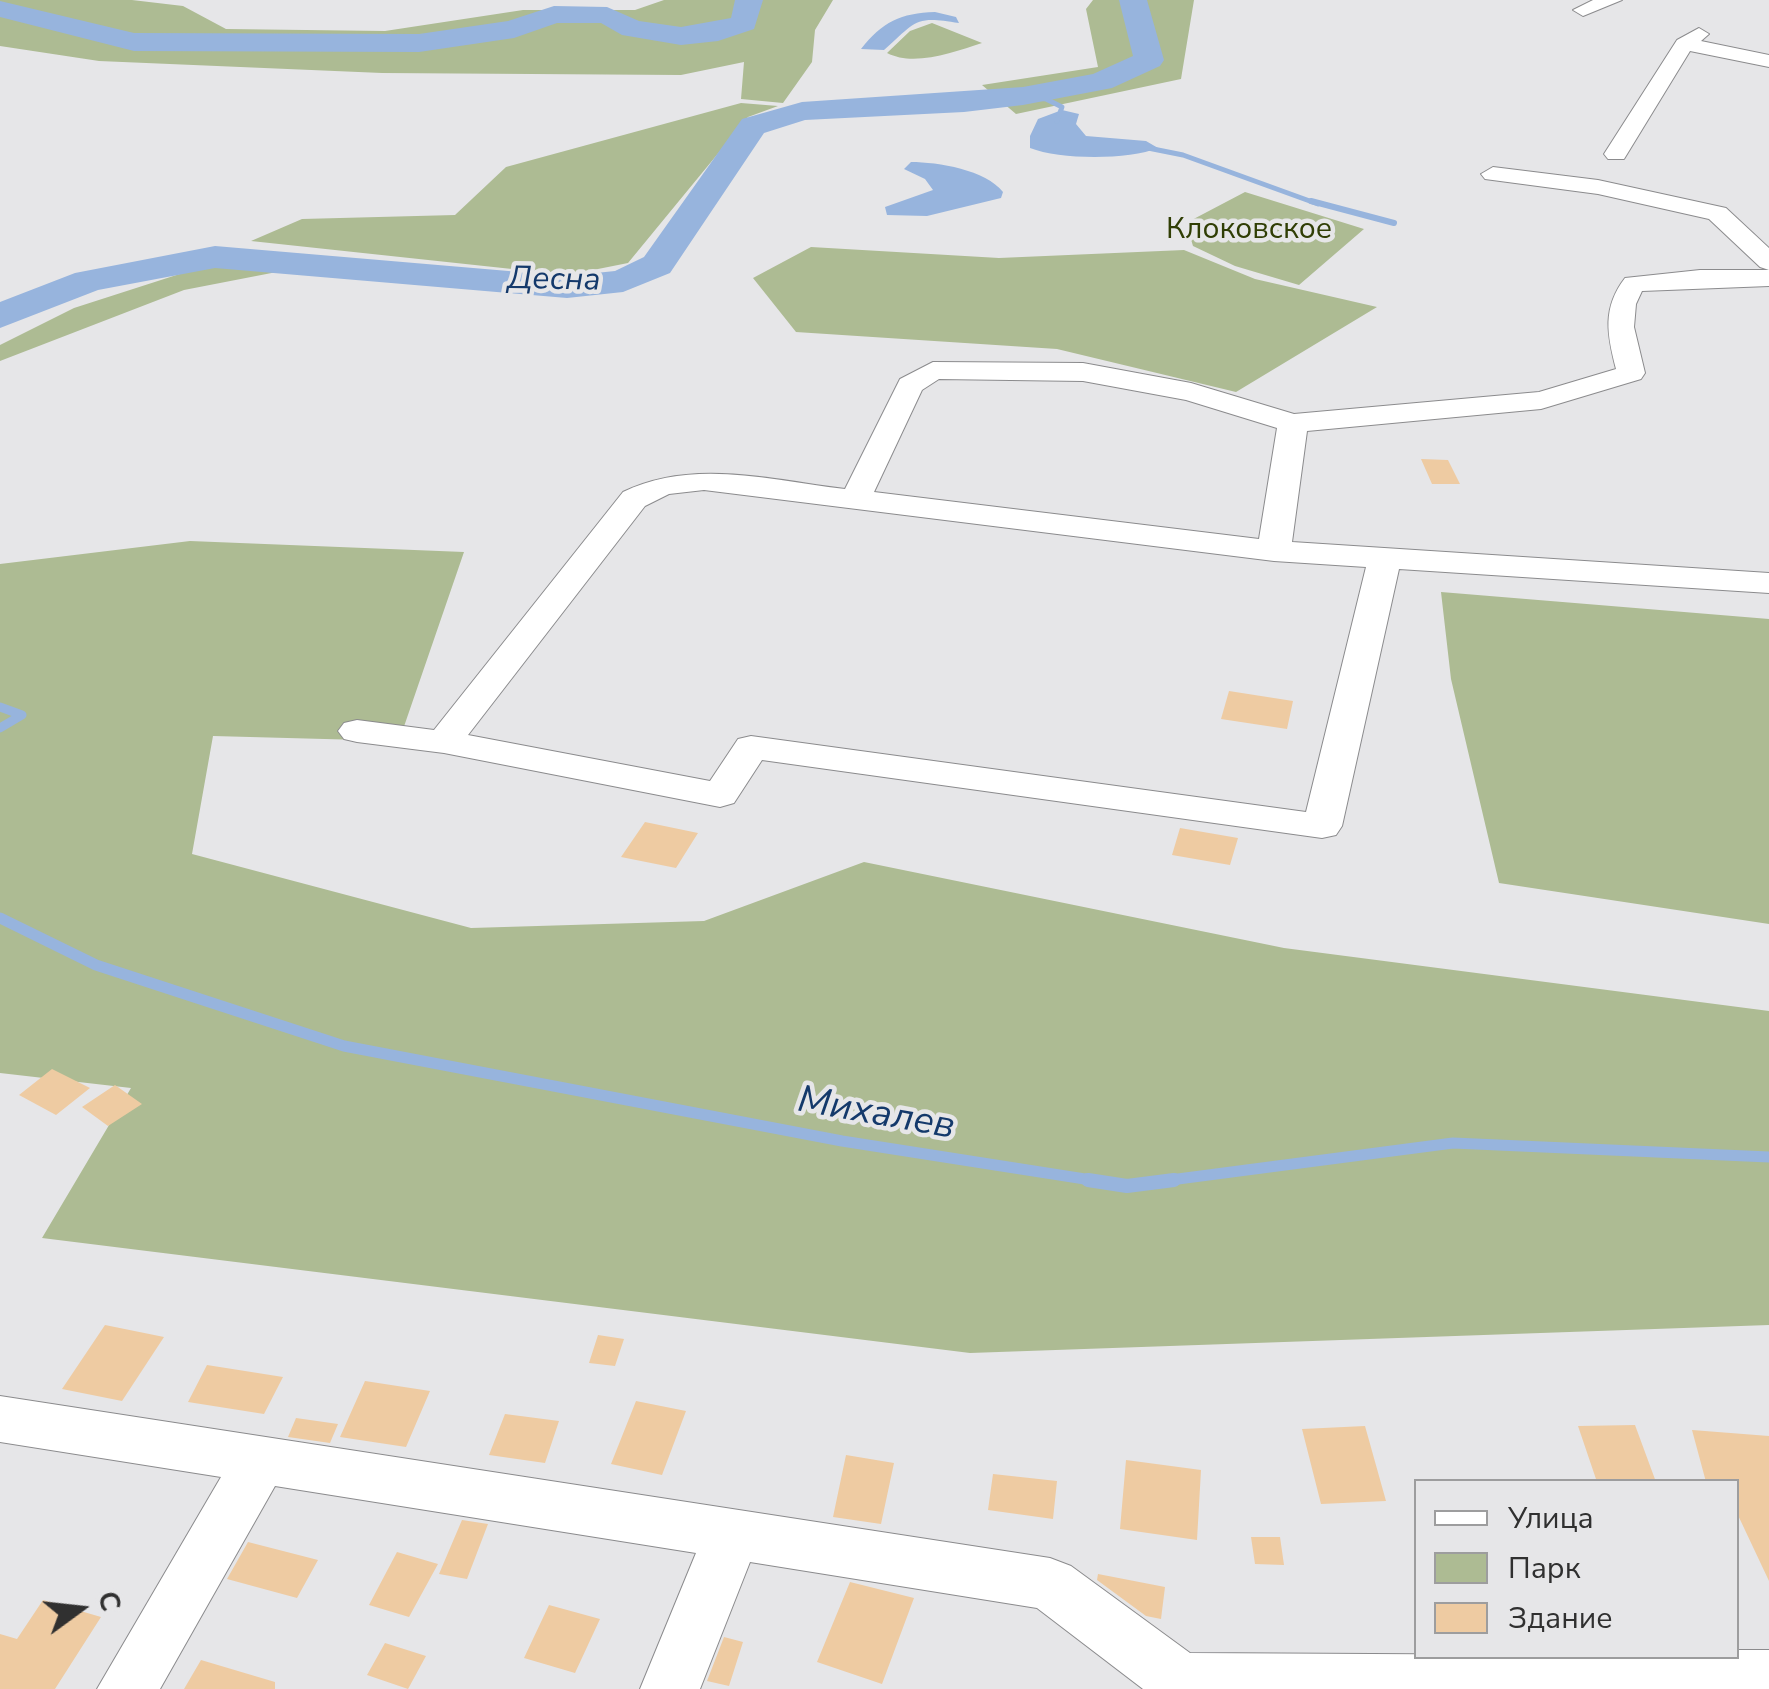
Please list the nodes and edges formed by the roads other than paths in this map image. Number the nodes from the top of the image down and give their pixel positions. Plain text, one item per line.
1 (1612, 0) edge
2 (1583, 10) dead end
3 (1769, 61) edge
4 (1616, 154) dead end
5 (1493, 174) dead end
6 (1769, 262) edge
7 (1769, 278) edge
8 (1293, 423) junction
9 (856, 498) junction
10 (1274, 551) junction
11 (1384, 560) junction
12 (1769, 583) edge
13 (358, 731) dead end
14 (444, 742) junction
15 (0, 1420) edge
16 (258, 1462) junction
17 (732, 1535) junction
18 (1769, 1678) edge
19 (1178, 1685) edge
20 (127, 1689) edge
21 (670, 1689) edge

1 - 2 street
3 - 4 street
5 - 6 street
7 - 8 street
8 - 9 street
8 - 10 street
9 - 10 street
9 - 14 street
10 - 11 street
11 - 12 street
11 - 14 street
13 - 14 street
15 - 16 street
16 - 17 street
16 - 20 street
17 - 19 street
17 - 21 street
18 - 19 street

